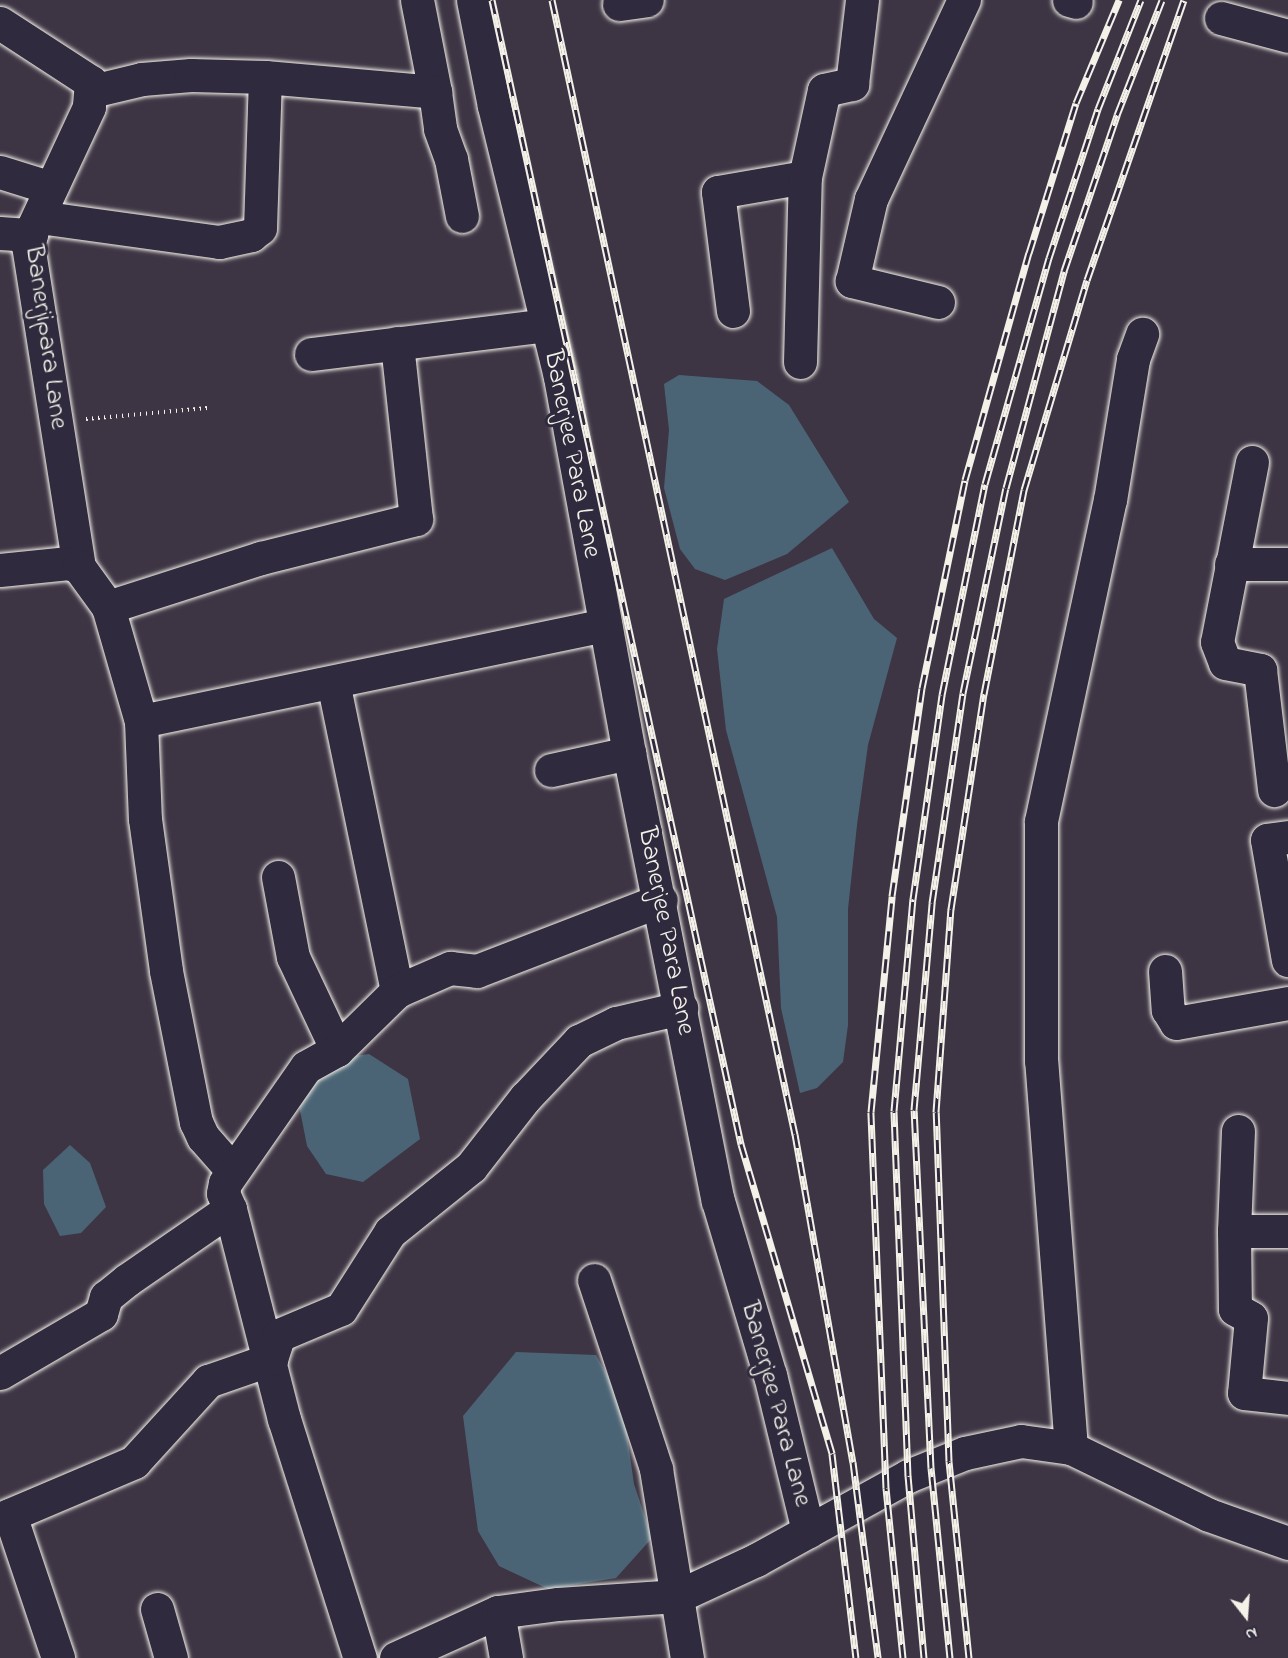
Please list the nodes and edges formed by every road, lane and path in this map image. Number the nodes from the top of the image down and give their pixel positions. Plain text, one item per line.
1 (417, 0) edge
2 (473, 0) edge
3 (861, 0) edge
4 (964, 0) edge
5 (1221, 18) dead end
6 (0, 23) edge
7 (1288, 36) edge
8 (264, 77) junction
9 (92, 91) junction
10 (435, 92) junction
11 (0, 171) edge
12 (805, 177) junction
13 (462, 216) dead end
14 (30, 218) edge
15 (938, 302) dead end
16 (733, 311) dead end
17 (546, 325) junction
18 (1142, 334) dead end
19 (397, 343) junction
20 (311, 354) dead end
21 (800, 362) dead end
22 (208, 408) dead end
23 (57, 422) junction
24 (1252, 462) dead end
25 (1231, 564) junction
26 (1288, 564) edge
27 (80, 567) junction
28 (0, 570) edge
29 (108, 607) junction
30 (605, 625) junction
31 (333, 682) junction
32 (141, 721) junction
33 (629, 753) junction
34 (552, 770) dead end
35 (1274, 790) dead end
36 (1288, 837) edge
37 (278, 877) dead end
38 (661, 900) junction
39 (1288, 960) edge
40 (1165, 971) dead end
41 (397, 991) junction
42 (1288, 1003) edge
43 (681, 1008) junction
44 (337, 1050) junction
45 (1239, 1131) dead end
46 (232, 1170) junction
47 (230, 1209) junction
48 (1234, 1231) junction
49 (1288, 1231) edge
50 (594, 1280) dead end
51 (271, 1359) junction
52 (0, 1373) edge
53 (1288, 1398) edge
54 (1071, 1448) junction
55 (5, 1517) edge
56 (808, 1531) junction
57 (1288, 1543) edge
58 (678, 1596) junction
59 (157, 1609) dead end
60 (498, 1612) junction
61 (407, 1656) edge
62 (58, 1658) edge
63 (171, 1658) edge
64 (360, 1658) edge
65 (506, 1658) edge
66 (687, 1658) edge

1 - 10 street
2 - 17 street, Banerjee Para Lane
3 - 12 street
4 - 15 street
5 - 7 street
6 - 9 street
8 - 9 street
8 - 10 street
8 - 14 street
9 - 14 street, Banerjipara Lane
10 - 13 street
11 - 14 street
12 - 16 street
12 - 21 street
14 - 23 street, Banerjipara Lane
17 - 19 street, Banerjee Para Lane
17 - 30 street, Banerjee Para Lane
18 - 54 street
19 - 20 street, Banerjee Para Lane
19 - 29 street
22 - 23 path
23 - 27 street, Banerjipara Lane
24 - 25 street
25 - 26 street
25 - 35 street
27 - 28 street
27 - 29 street
29 - 32 street
30 - 31 street
30 - 33 street, Banerjee Para Lane
31 - 32 street
31 - 41 street
32 - 46 street
33 - 34 street
33 - 38 street, Banerjee Para Lane
36 - 39 street
37 - 44 street
38 - 41 street
38 - 43 street, Banerjee Para Lane
40 - 42 street
41 - 44 street
43 - 51 street
43 - 56 street, Banerjee Para Lane
44 - 46 street
45 - 48 street
46 - 47 street
47 - 51 street
47 - 52 street
48 - 49 street
48 - 53 street
50 - 58 street
51 - 55 street
51 - 64 street
54 - 56 street
54 - 57 street
55 - 62 street
56 - 58 street
58 - 60 street
58 - 66 street
59 - 63 street
60 - 61 street
60 - 65 street

